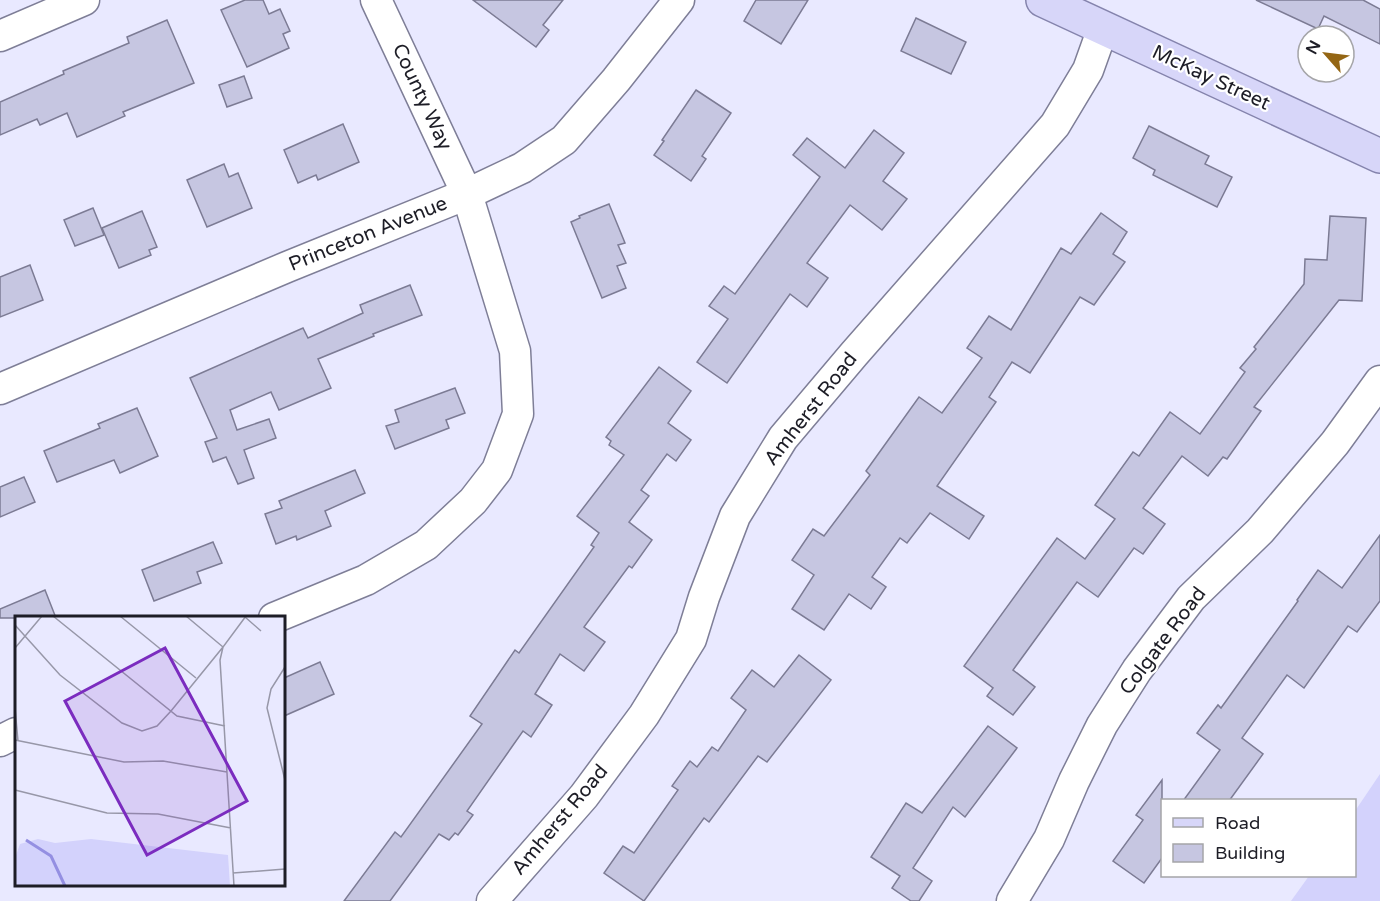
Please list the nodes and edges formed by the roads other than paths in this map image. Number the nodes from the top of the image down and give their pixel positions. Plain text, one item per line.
1 (84, 0) edge
2 (376, 0) edge
3 (679, 0) edge
4 (1043, 0) edge
5 (1103, 28) junction
6 (0, 36) edge
7 (1380, 156) edge
8 (467, 194) junction
9 (1380, 381) edge
10 (0, 389) edge
11 (279, 616) edge
12 (15, 734) edge
13 (0, 741) edge
14 (492, 901) edge
15 (1012, 901) edge

1 - 6 street
2 - 8 street, County Way
3 - 8 street, Princeton Avenue
4 - 5 main road, McKay Street
5 - 7 main road, McKay Street
5 - 14 street, Amherst Road
8 - 10 street, Princeton Avenue
8 - 11 street, County Way
9 - 15 street, Colgate Road
12 - 13 street

